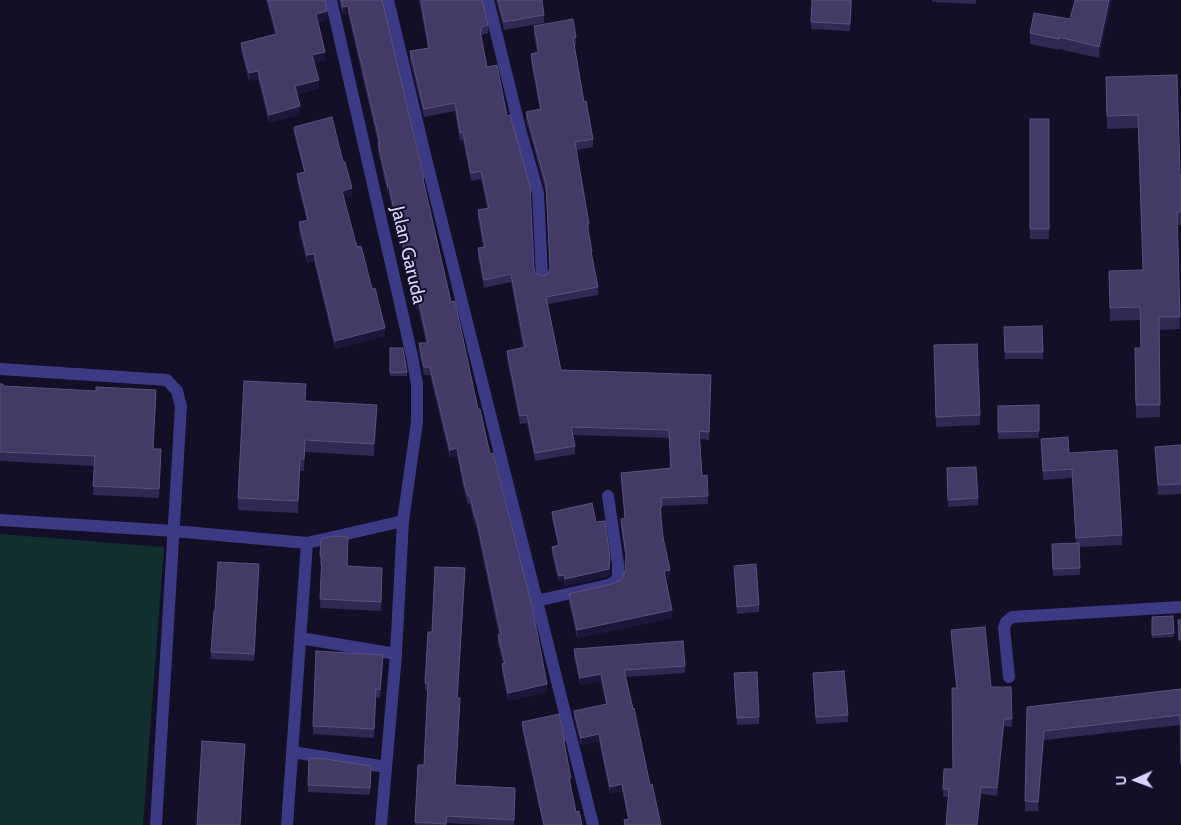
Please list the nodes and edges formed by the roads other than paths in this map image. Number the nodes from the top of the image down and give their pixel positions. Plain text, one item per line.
1 (331, 0) edge
2 (388, 0) edge
3 (488, 0) edge
4 (542, 276) edge
5 (0, 369) edge
6 (608, 496) dead end
7 (0, 520) edge
8 (403, 521) junction
9 (174, 531) junction
10 (307, 544) junction
11 (536, 601) junction
12 (1181, 607) edge
13 (300, 638) junction
14 (396, 654) junction
15 (1009, 676) dead end
16 (292, 752) junction
17 (386, 767) junction
18 (156, 825) edge
19 (287, 825) edge
20 (381, 825) edge
21 (593, 825) edge

1 - 8 street, Jalan Garuda
2 - 11 street
3 - 4 street
5 - 9 street
6 - 11 street
7 - 9 street
8 - 10 street
8 - 14 street, Jalan Garuda
9 - 10 street
9 - 18 street
10 - 13 street
11 - 21 street
12 - 15 street
13 - 14 street
13 - 16 street
14 - 17 street, Jalan Garuda
16 - 17 street
16 - 19 street
17 - 20 street, Jalan Garuda

